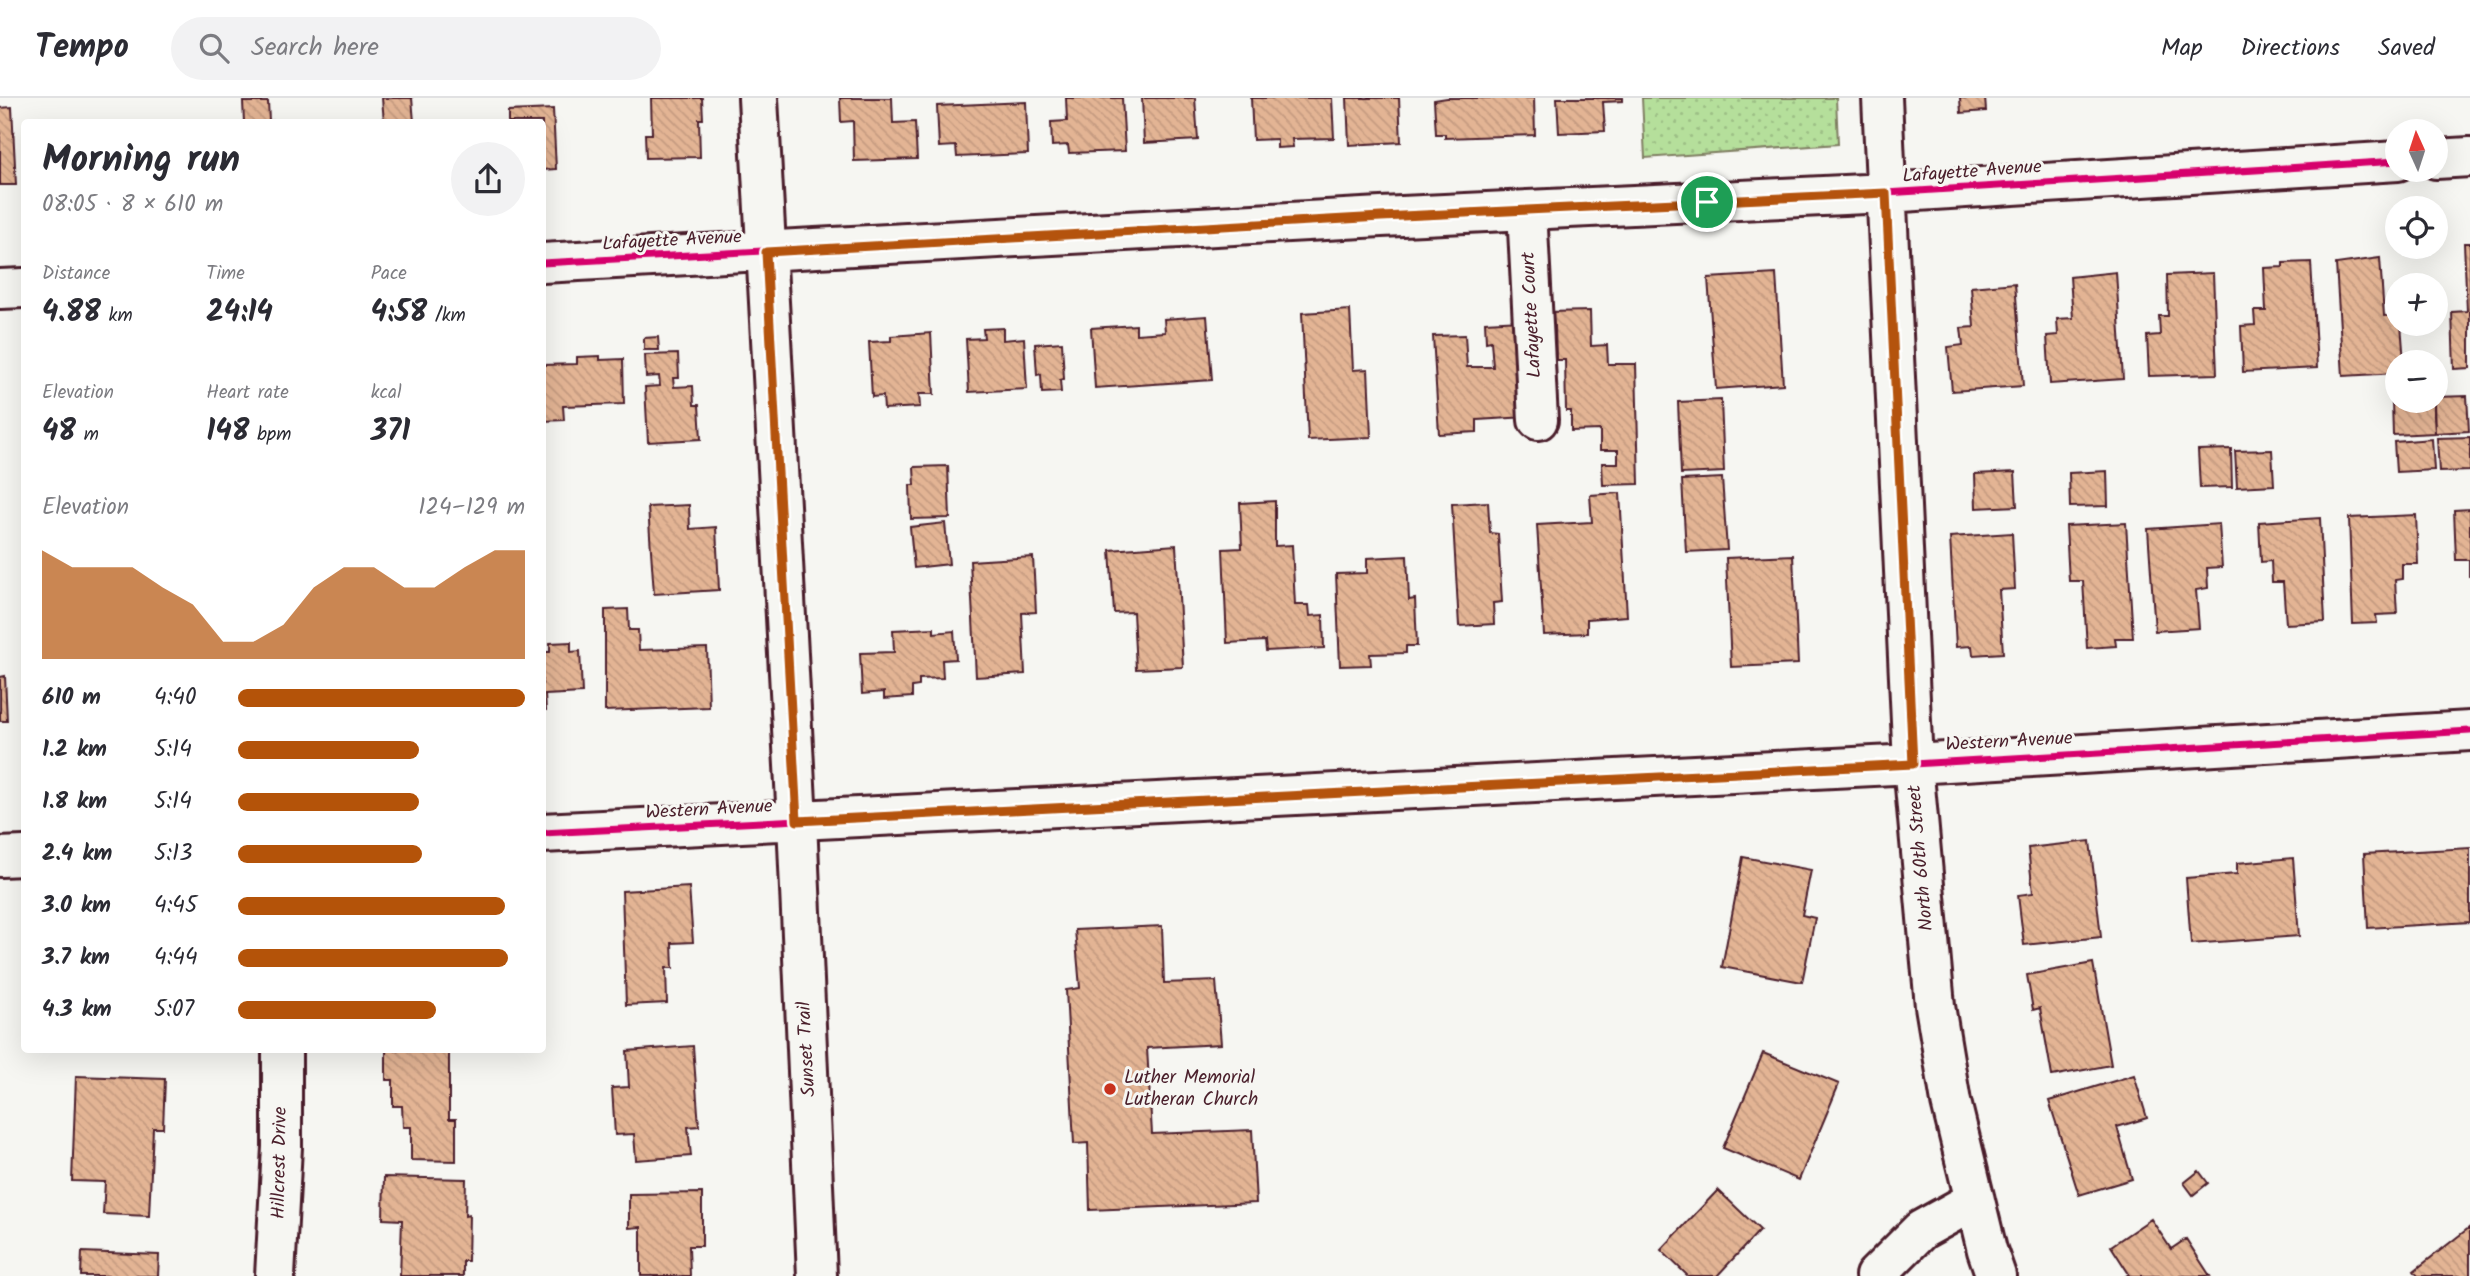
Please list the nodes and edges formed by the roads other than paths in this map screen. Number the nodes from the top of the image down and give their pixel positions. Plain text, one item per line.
1 (758, 98) edge
2 (1882, 98) edge
3 (2470, 157) edge
4 (2448, 158) edge
5 (2385, 162) edge
6 (1886, 193) junction
7 (1527, 210) junction
8 (766, 252) junction
9 (546, 263) edge
10 (21, 288) edge
11 (0, 289) edge
12 (1538, 420) dead end
13 (2470, 731) edge
14 (1913, 764) junction
15 (797, 821) junction
16 (546, 833) edge
17 (21, 856) edge
18 (0, 857) edge
19 (282, 1053) edge
20 (1975, 1200) junction
21 (275, 1276) edge
22 (817, 1276) edge
23 (1875, 1276) edge
24 (1996, 1276) edge

1 - 8 street, Sunset Trail
2 - 6 street, North 60th Street
3 - 4 street
5 - 6 street, Lafayette Avenue
6 - 7 street, Lafayette Avenue
6 - 14 street, North 60th Street
7 - 8 street, Lafayette Avenue
7 - 12 street, Lafayette Court
8 - 9 street, Lafayette Avenue
8 - 15 street, Sunset Trail
10 - 11 street
13 - 14 street, Western Avenue
14 - 15 street, Western Avenue
14 - 20 street, North 60th Street
15 - 16 street, Western Avenue
15 - 22 street, Sunset Trail
17 - 18 street
19 - 21 street, Hillcrest Drive
20 - 23 street
20 - 24 street, North 60th Street

